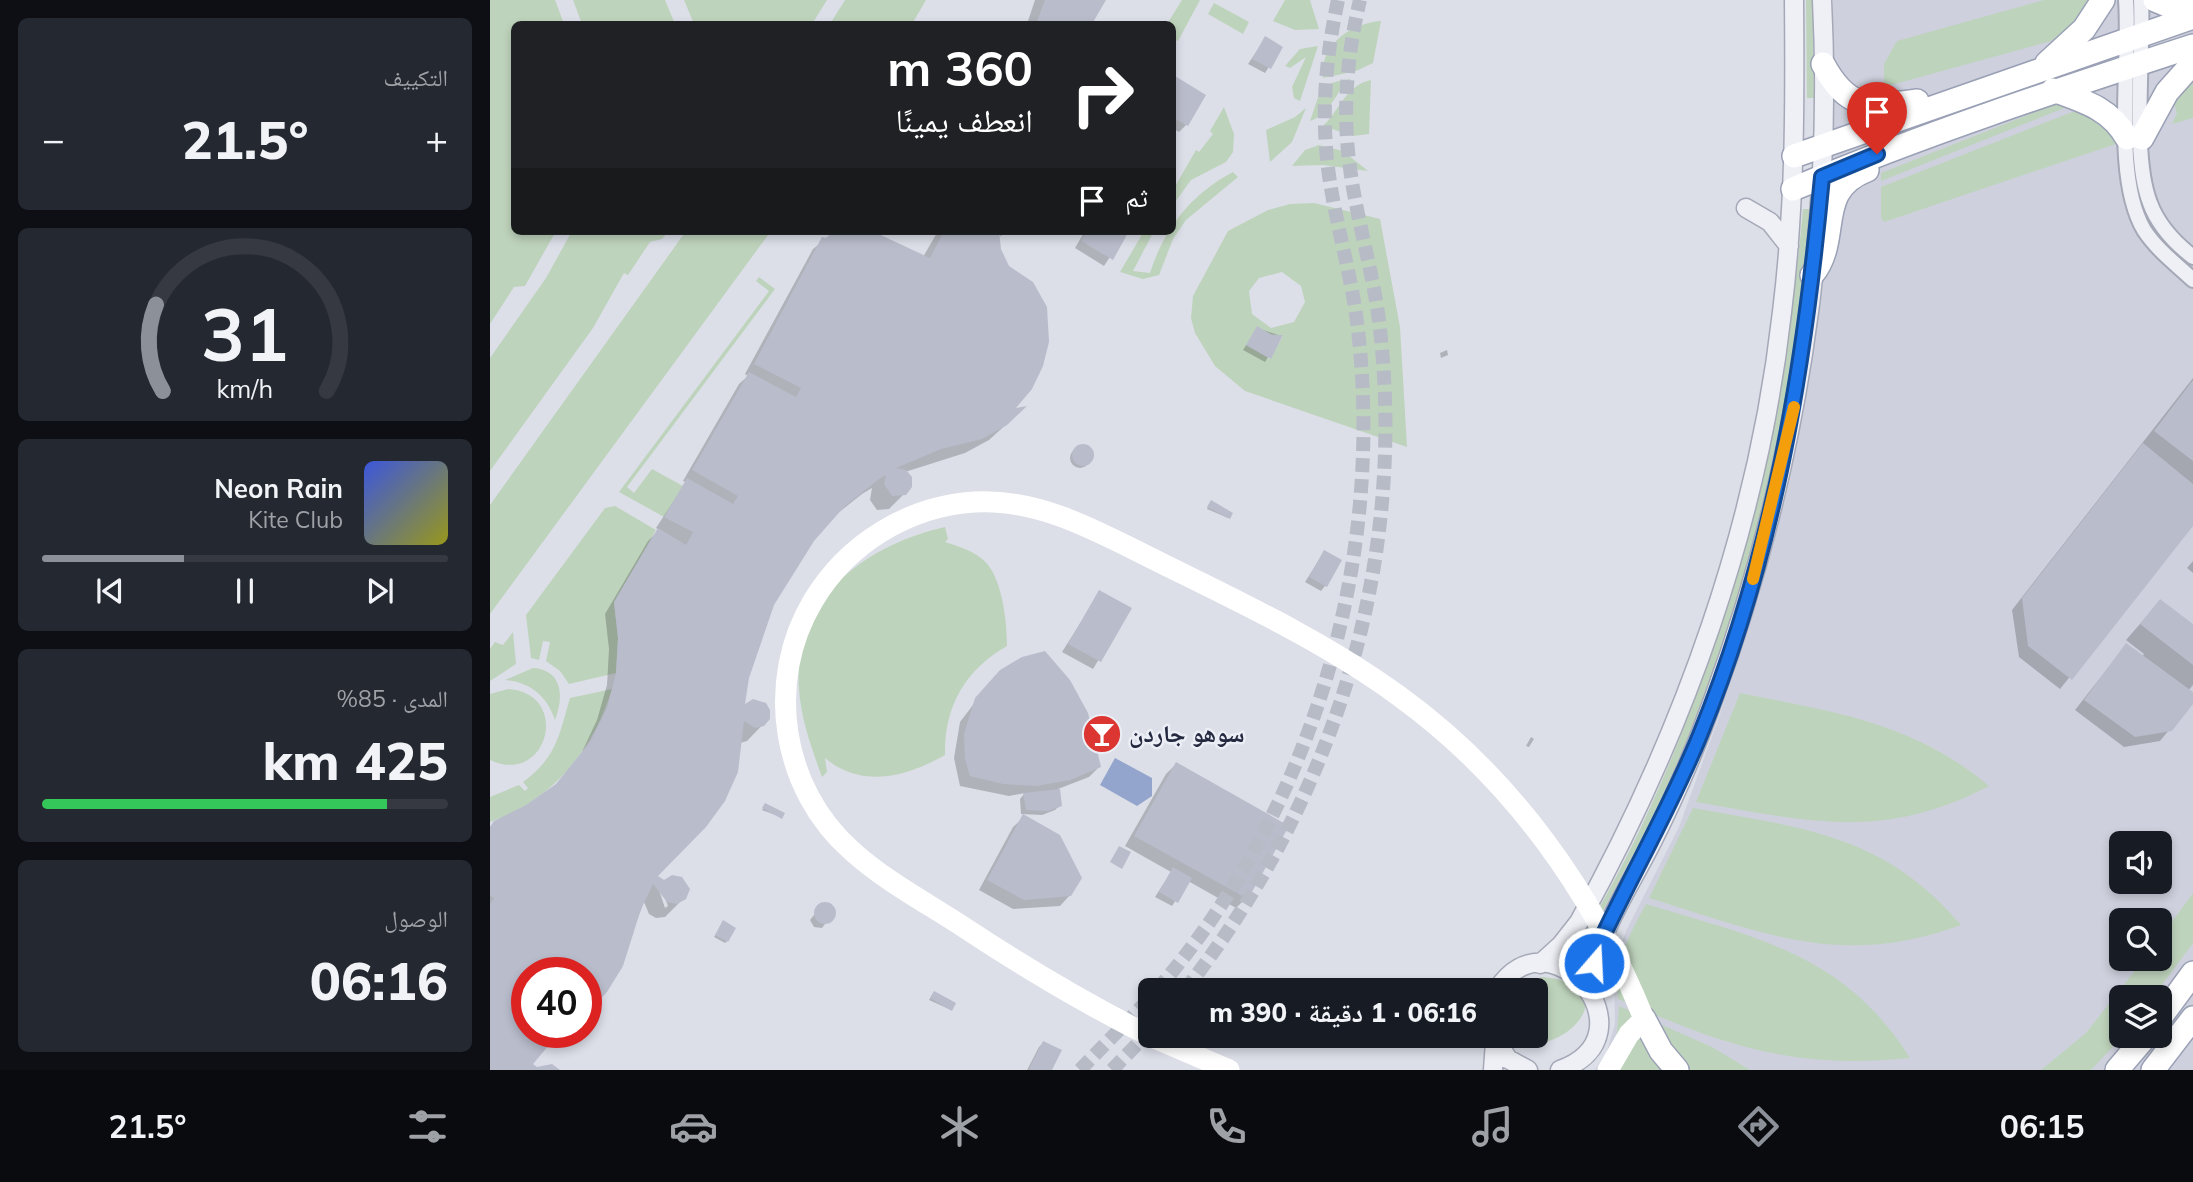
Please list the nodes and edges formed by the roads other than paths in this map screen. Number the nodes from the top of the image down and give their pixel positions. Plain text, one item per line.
1 (1794, 0) edge
2 (1822, 0) edge
3 (2103, 0) edge
4 (2126, 0) edge
5 (2141, 0) edge
6 (2155, 0) edge
7 (2193, 7) edge
8 (2193, 17) edge
9 (2135, 37) junction
10 (2193, 46) edge
11 (2193, 63) edge
12 (1824, 64) junction
13 (2134, 64) junction
14 (2033, 72) junction
15 (2053, 90) junction
16 (1952, 100) junction
17 (2135, 138) junction
18 (1914, 141) junction
19 (1823, 146) junction
20 (1794, 156) junction
21 (1822, 177) junction
22 (1793, 189) junction
23 (1746, 208) dead end
24 (1789, 246) junction
25 (2193, 257) edge
26 (1812, 275) junction
27 (2193, 280) edge
28 (1540, 964) junction
29 (2193, 973) edge
30 (1509, 978) edge
31 (1591, 991) junction
32 (2172, 1002) edge
33 (2193, 1018) edge
34 (1644, 1019) junction
35 (1138, 1029) edge
36 (1178, 1048) edge
37 (1494, 1048) edge
38 (1500, 1048) edge
39 (2136, 1048) edge
40 (1229, 1070) edge
41 (1493, 1070) edge
42 (1528, 1070) edge
43 (1560, 1070) edge
44 (1608, 1070) edge
45 (1677, 1070) edge
46 (2117, 1070) edge
47 (2153, 1070) edge

1 - 20 street
2 - 12 street
3 - 14 main road
4 - 9 street
5 - 9 street
6 - 7 main road
8 - 9 main road
9 - 13 street
9 - 14 main road
10 - 13 main road
11 - 17 main road
12 - 16 main road
12 - 19 street
13 - 15 main road
13 - 17 street
14 - 16 main road
15 - 17 main road
15 - 18 main road
16 - 19 main road
17 - 25 street
17 - 27 street
18 - 21 main road
18 - 26 main road
19 - 20 main road
19 - 21 street
20 - 22 street
21 - 22 main road
21 - 26 street
22 - 24 street
23 - 24 street
24 - 28 street
26 - 31 street
28 - 30 street
28 - 31 street
29 - 32 main road
31 - 43 street
33 - 47 main road
34 - 35 main road, bridge
34 - 44 main road
34 - 45 main road
36 - 40 main road
37 - 41 street
38 - 42 street
39 - 46 main road

